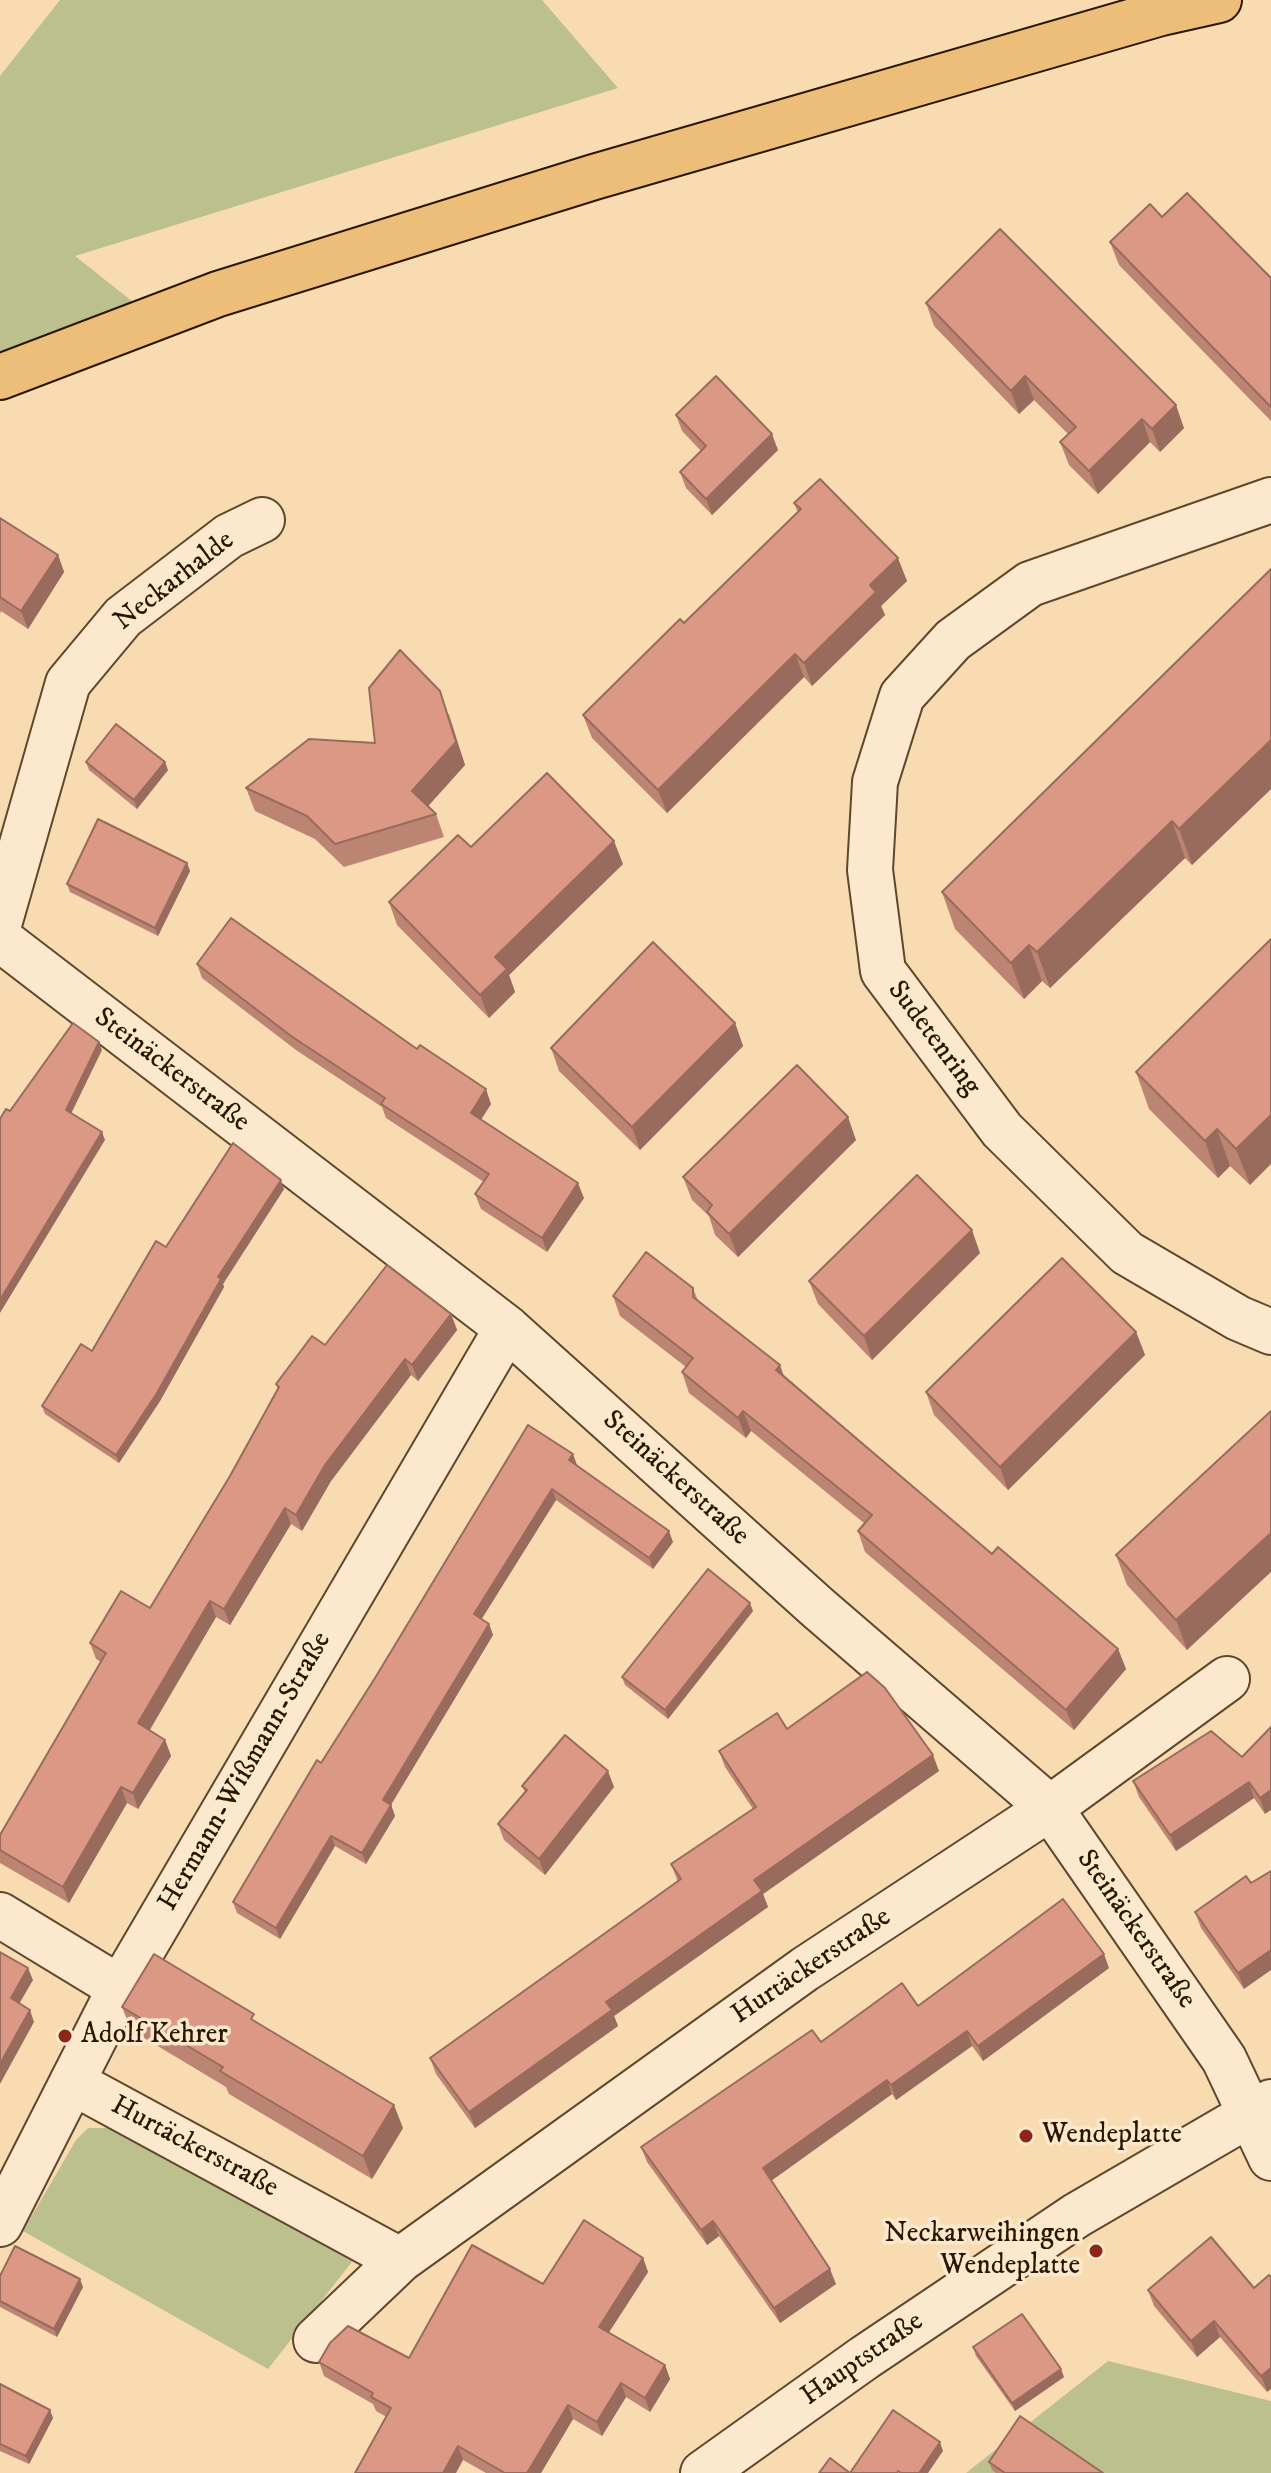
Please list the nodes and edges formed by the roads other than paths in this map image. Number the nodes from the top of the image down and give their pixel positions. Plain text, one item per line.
1 (1219, 0) edge
2 (0, 377) edge
3 (1271, 500) edge
4 (262, 520) dead end
5 (0, 921) edge
6 (0, 939) edge
7 (507, 1328) junction
8 (1271, 1332) edge
9 (1227, 1679) dead end
10 (1050, 1808) junction
11 (0, 1915) edge
12 (120, 1988) junction
13 (72, 2082) junction
14 (1260, 2108) edge
15 (1271, 2158) edge
16 (0, 2224) edge
17 (400, 2260) junction
18 (316, 2340) dead end
19 (703, 2473) edge

1 - 2 main road
3 - 8 street, Sudetenring
4 - 5 street, Neckarhalde
6 - 7 street, Steinäckerstraße
7 - 10 street, Steinäckerstraße
7 - 12 street, Hermann-Wißmann-Straße
9 - 10 street, Hurtäckerstraße
10 - 14 street, Steinäckerstraße
10 - 17 street, Hurtäckerstraße
11 - 12 street
12 - 13 street, Hermann-Wißmann-Straße
13 - 16 street, Hermann-Wißmann-Straße
13 - 17 street, Hurtäckerstraße
14 - 15 street, Steinäckerstraße
14 - 19 street, Hauptstraße
17 - 18 street, Hurtäckerstraße

